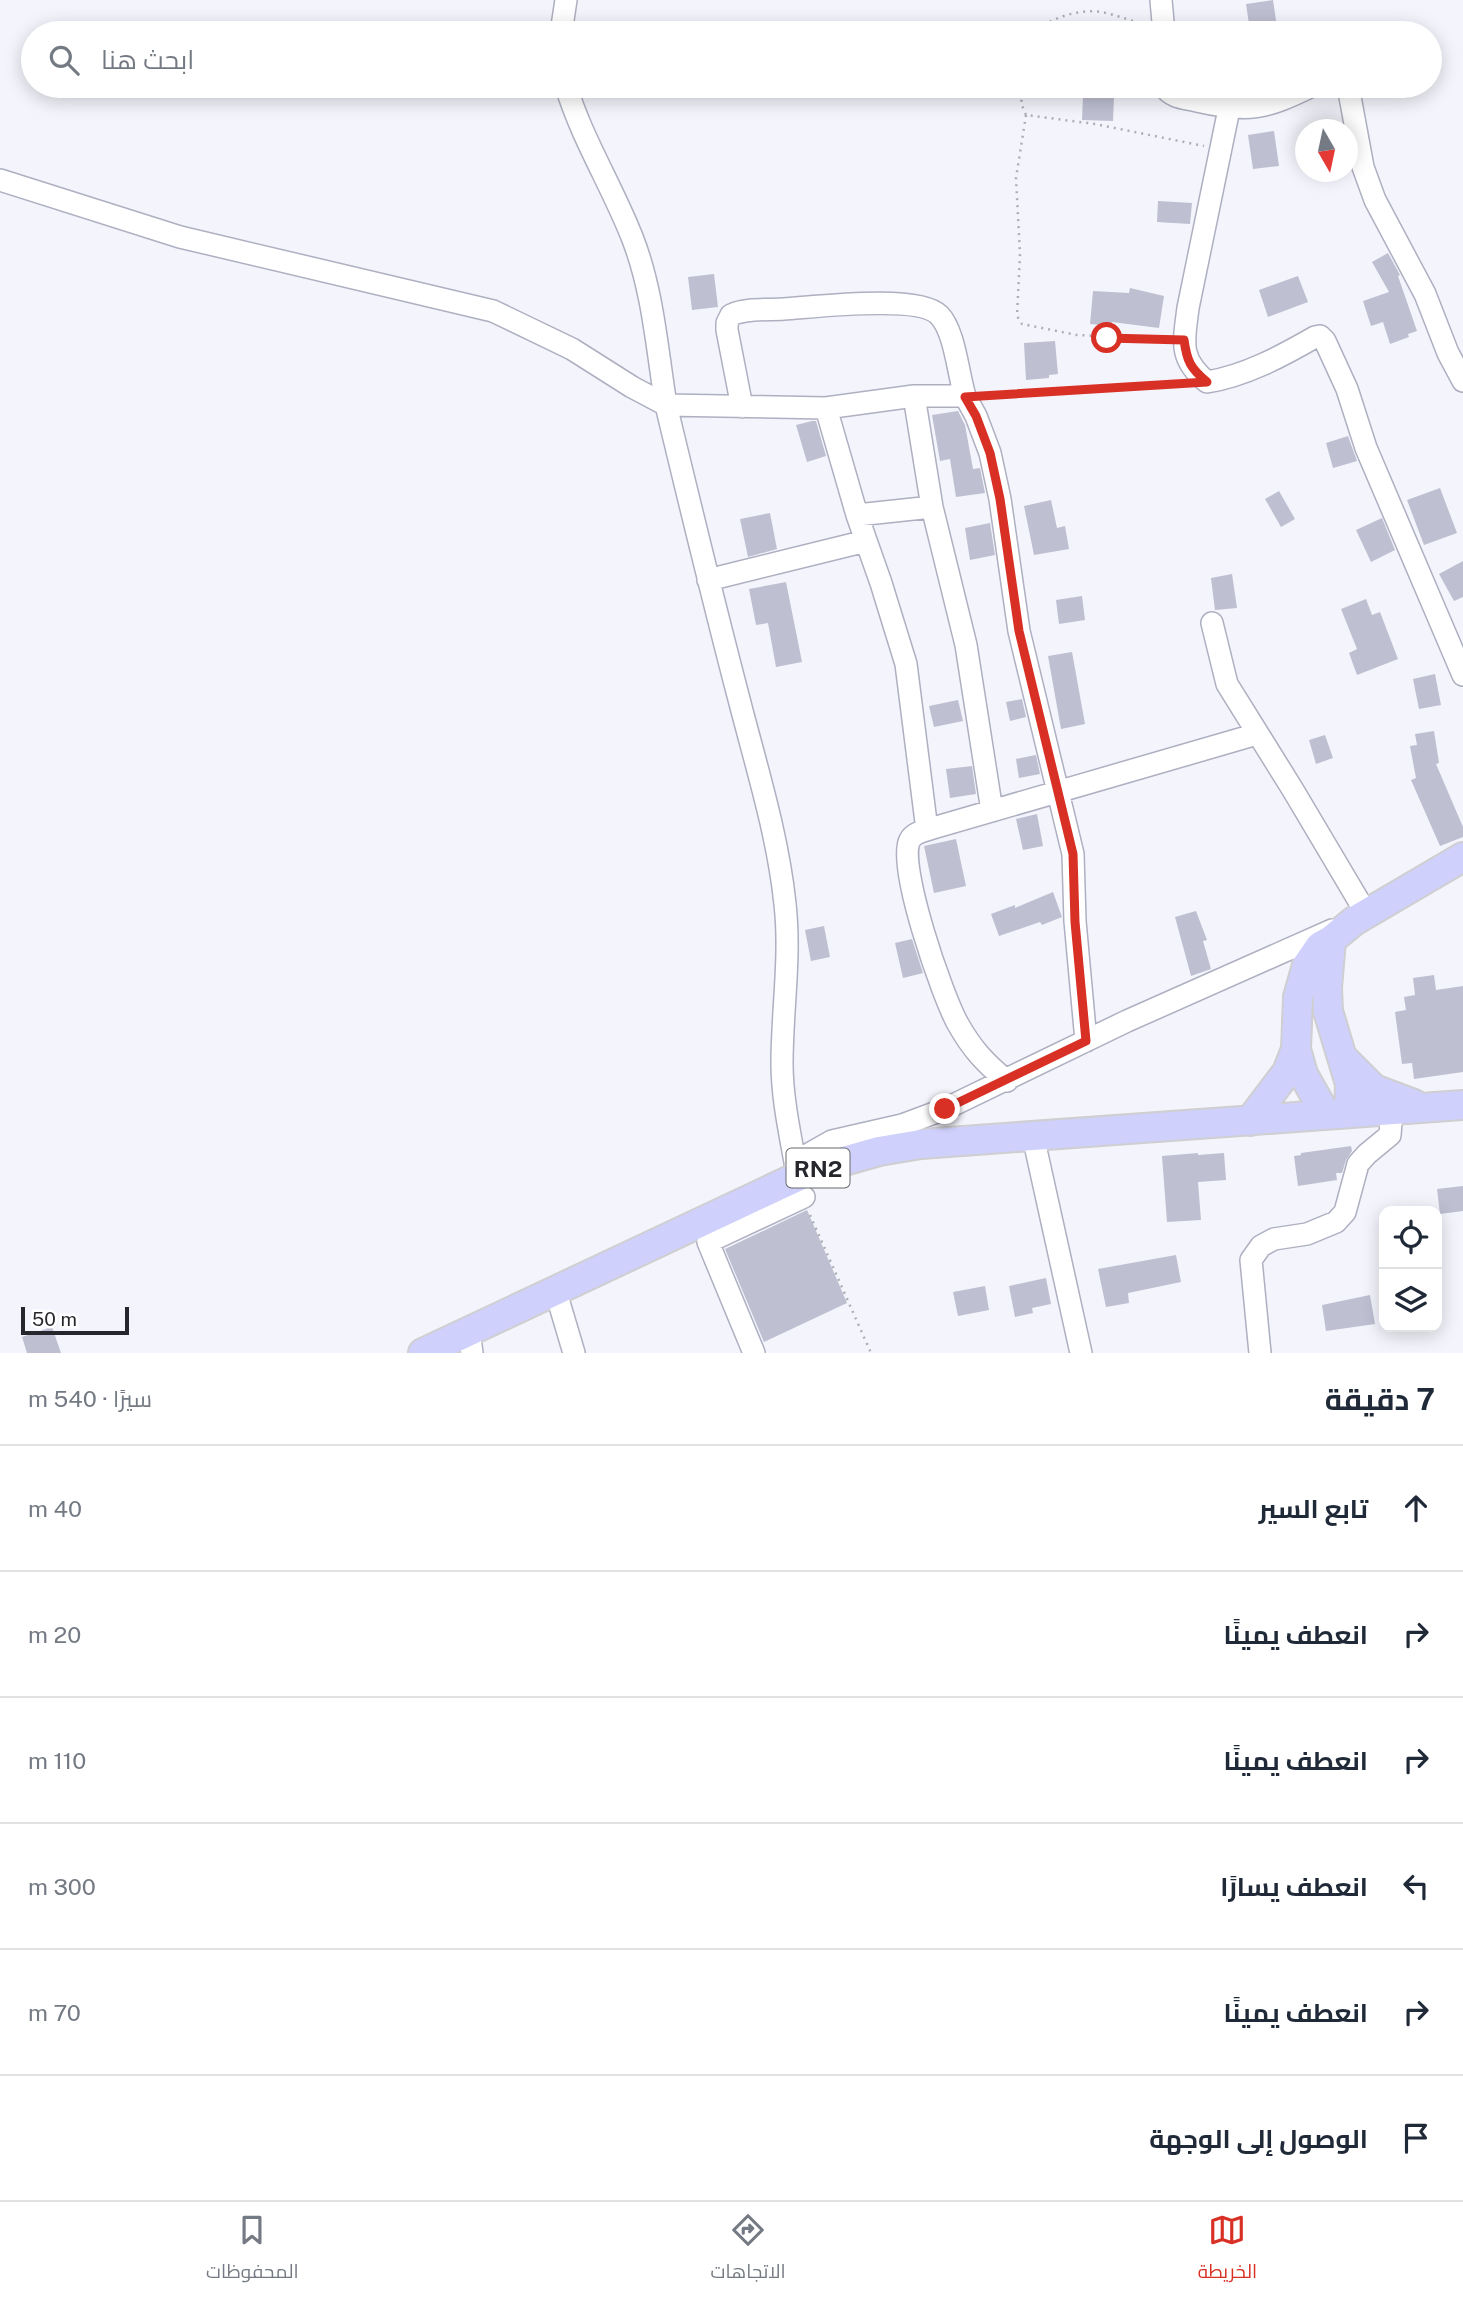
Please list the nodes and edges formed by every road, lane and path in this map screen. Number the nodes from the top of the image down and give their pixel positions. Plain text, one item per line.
1 (566, 0) edge
2 (1161, 0) edge
3 (563, 21) edge
4 (1053, 21) edge
5 (1128, 21) edge
6 (1163, 21) edge
7 (570, 98) edge
8 (1022, 98) edge
9 (1186, 98) edge
10 (1287, 98) edge
11 (1350, 98) edge
12 (1229, 108) junction
13 (1026, 115) junction
14 (1221, 150) junction
15 (0, 180) edge
16 (1184, 340) junction
17 (1463, 381) edge
18 (1207, 382) junction
19 (914, 396) junction
20 (965, 397) junction
21 (666, 405) junction
22 (742, 407) junction
23 (827, 408) junction
24 (932, 507) junction
25 (857, 515) junction
26 (866, 541) junction
27 (708, 580) junction
28 (1212, 623) dead end
29 (1463, 675) edge
30 (1257, 734) junction
31 (1058, 792) junction
32 (992, 811) junction
33 (927, 830) junction
34 (1463, 857) edge
35 (1359, 917) junction
36 (1331, 940) junction
37 (1086, 1041) junction
38 (1296, 1049) junction
39 (1341, 1056) junction
40 (1007, 1081) junction
41 (1463, 1105) edge
42 (1430, 1106) junction
43 (1392, 1109) junction
44 (1338, 1114) junction
45 (1250, 1121) junction
46 (1032, 1136) junction
47 (799, 1179) junction
48 (555, 1289) junction
49 (471, 1341) edge
50 (423, 1353) edge
51 (574, 1353) edge
52 (754, 1353) edge
53 (871, 1353) edge
54 (1082, 1353) edge
55 (1260, 1353) edge

1 - 3 street
2 - 6 street
4 - 5 path
7 - 21 street
8 - 13 path
9 - 12 street
10 - 12 street
11 - 17 street
12 - 14 street
13 - 14 path
13 - 16 path
14 - 16 street
15 - 21 street
16 - 18 street
18 - 20 path
18 - 29 street
19 - 20 street
19 - 23 street
19 - 24 street
20 - 22 street
20 - 31 street
21 - 22 street
21 - 27 street
22 - 23 street
23 - 25 street
24 - 25 street
24 - 32 street
25 - 26 street
26 - 27 street
26 - 33 street
27 - 47 street
28 - 30 street
30 - 31 street
30 - 35 street
31 - 32 street
31 - 37 street
32 - 33 street
33 - 40 street
34 - 35 main road
35 - 36 main road
35 - 37 street
36 - 38 main road
36 - 39 main road
37 - 40 street
38 - 44 main road
38 - 45 main road
39 - 42 main road
39 - 44 main road
40 - 47 street
41 - 42 main road, RN2
42 - 43 main road, RN2
43 - 44 main road, RN2
43 - 55 street
44 - 45 main road, RN2
45 - 46 main road, RN2
46 - 47 main road, RN2
46 - 54 street
47 - 48 main road, RN2
47 - 52 street
47 - 53 path
48 - 49 main road, RN2
48 - 51 street
49 - 50 main road, RN2

